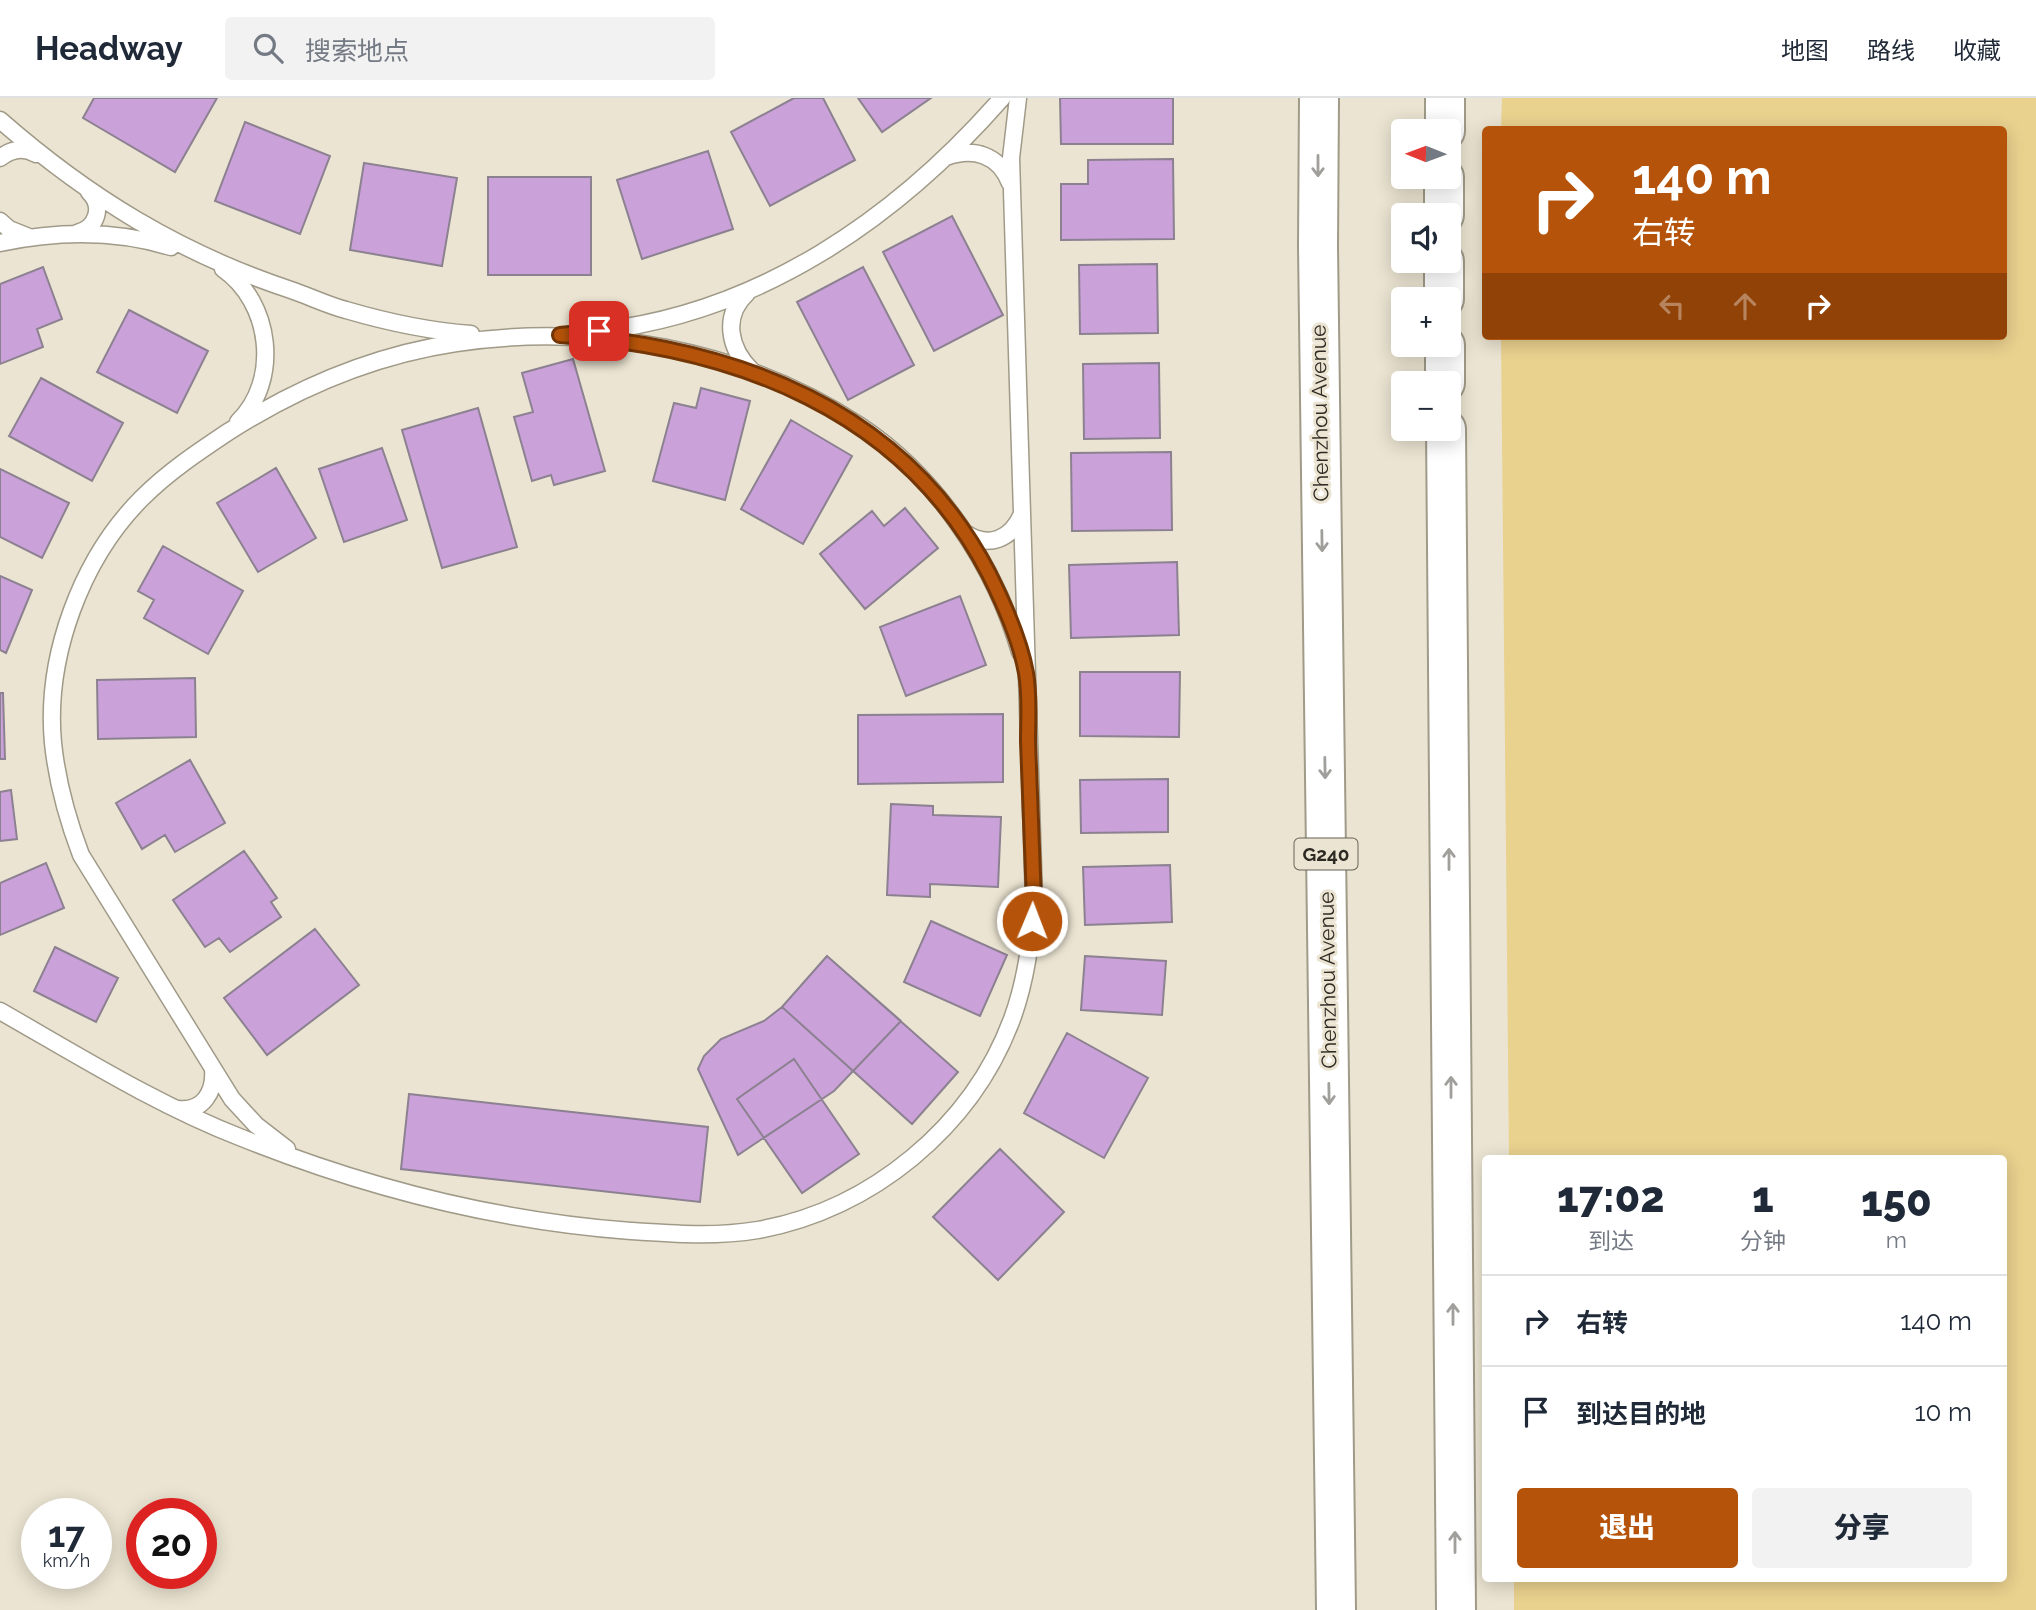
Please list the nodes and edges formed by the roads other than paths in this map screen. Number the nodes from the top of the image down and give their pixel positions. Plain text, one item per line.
1 (1002, 98) edge
2 (1018, 98) edge
3 (1319, 98) edge
4 (1445, 98) edge
5 (1444, 119) edge
6 (0, 120) edge
7 (0, 158) edge
8 (44, 159) junction
9 (935, 166) junction
10 (1011, 185) junction
11 (87, 189) junction
12 (0, 221) edge
13 (75, 234) junction
14 (29, 237) junction
15 (0, 243) edge
16 (211, 260) junction
17 (751, 289) junction
18 (560, 335) junction
19 (766, 378) junction
20 (1446, 441) edge
21 (209, 445) junction
22 (1022, 514) junction
23 (960, 525) junction
24 (1026, 673) junction
25 (0, 1011) edge
26 (213, 1069) junction
27 (169, 1106) junction
28 (319, 1167) junction
29 (1336, 1610) edge
30 (1456, 1610) edge

1 - 9 lane
2 - 10 lane
3 -> 29 highway, Chenzhou Avenue / G240
4 - 5 highway
6 - 8 lane
7 - 8 lane
8 - 11 lane
9 - 10 lane
9 - 17 lane
10 - 22 lane
11 - 13 lane
11 - 16 lane
12 - 14 lane
13 - 14 lane
13 - 16 lane
14 - 15 lane
16 - 18 lane
16 - 21 lane
17 - 18 lane
17 - 19 lane
18 - 19 lane
18 - 21 lane
19 - 23 lane
30 -> 20 highway
21 - 26 lane
22 - 23 lane
22 - 24 lane
23 - 24 lane
24 - 28 lane
25 - 27 lane
26 - 27 lane
26 - 28 lane
27 - 28 lane

